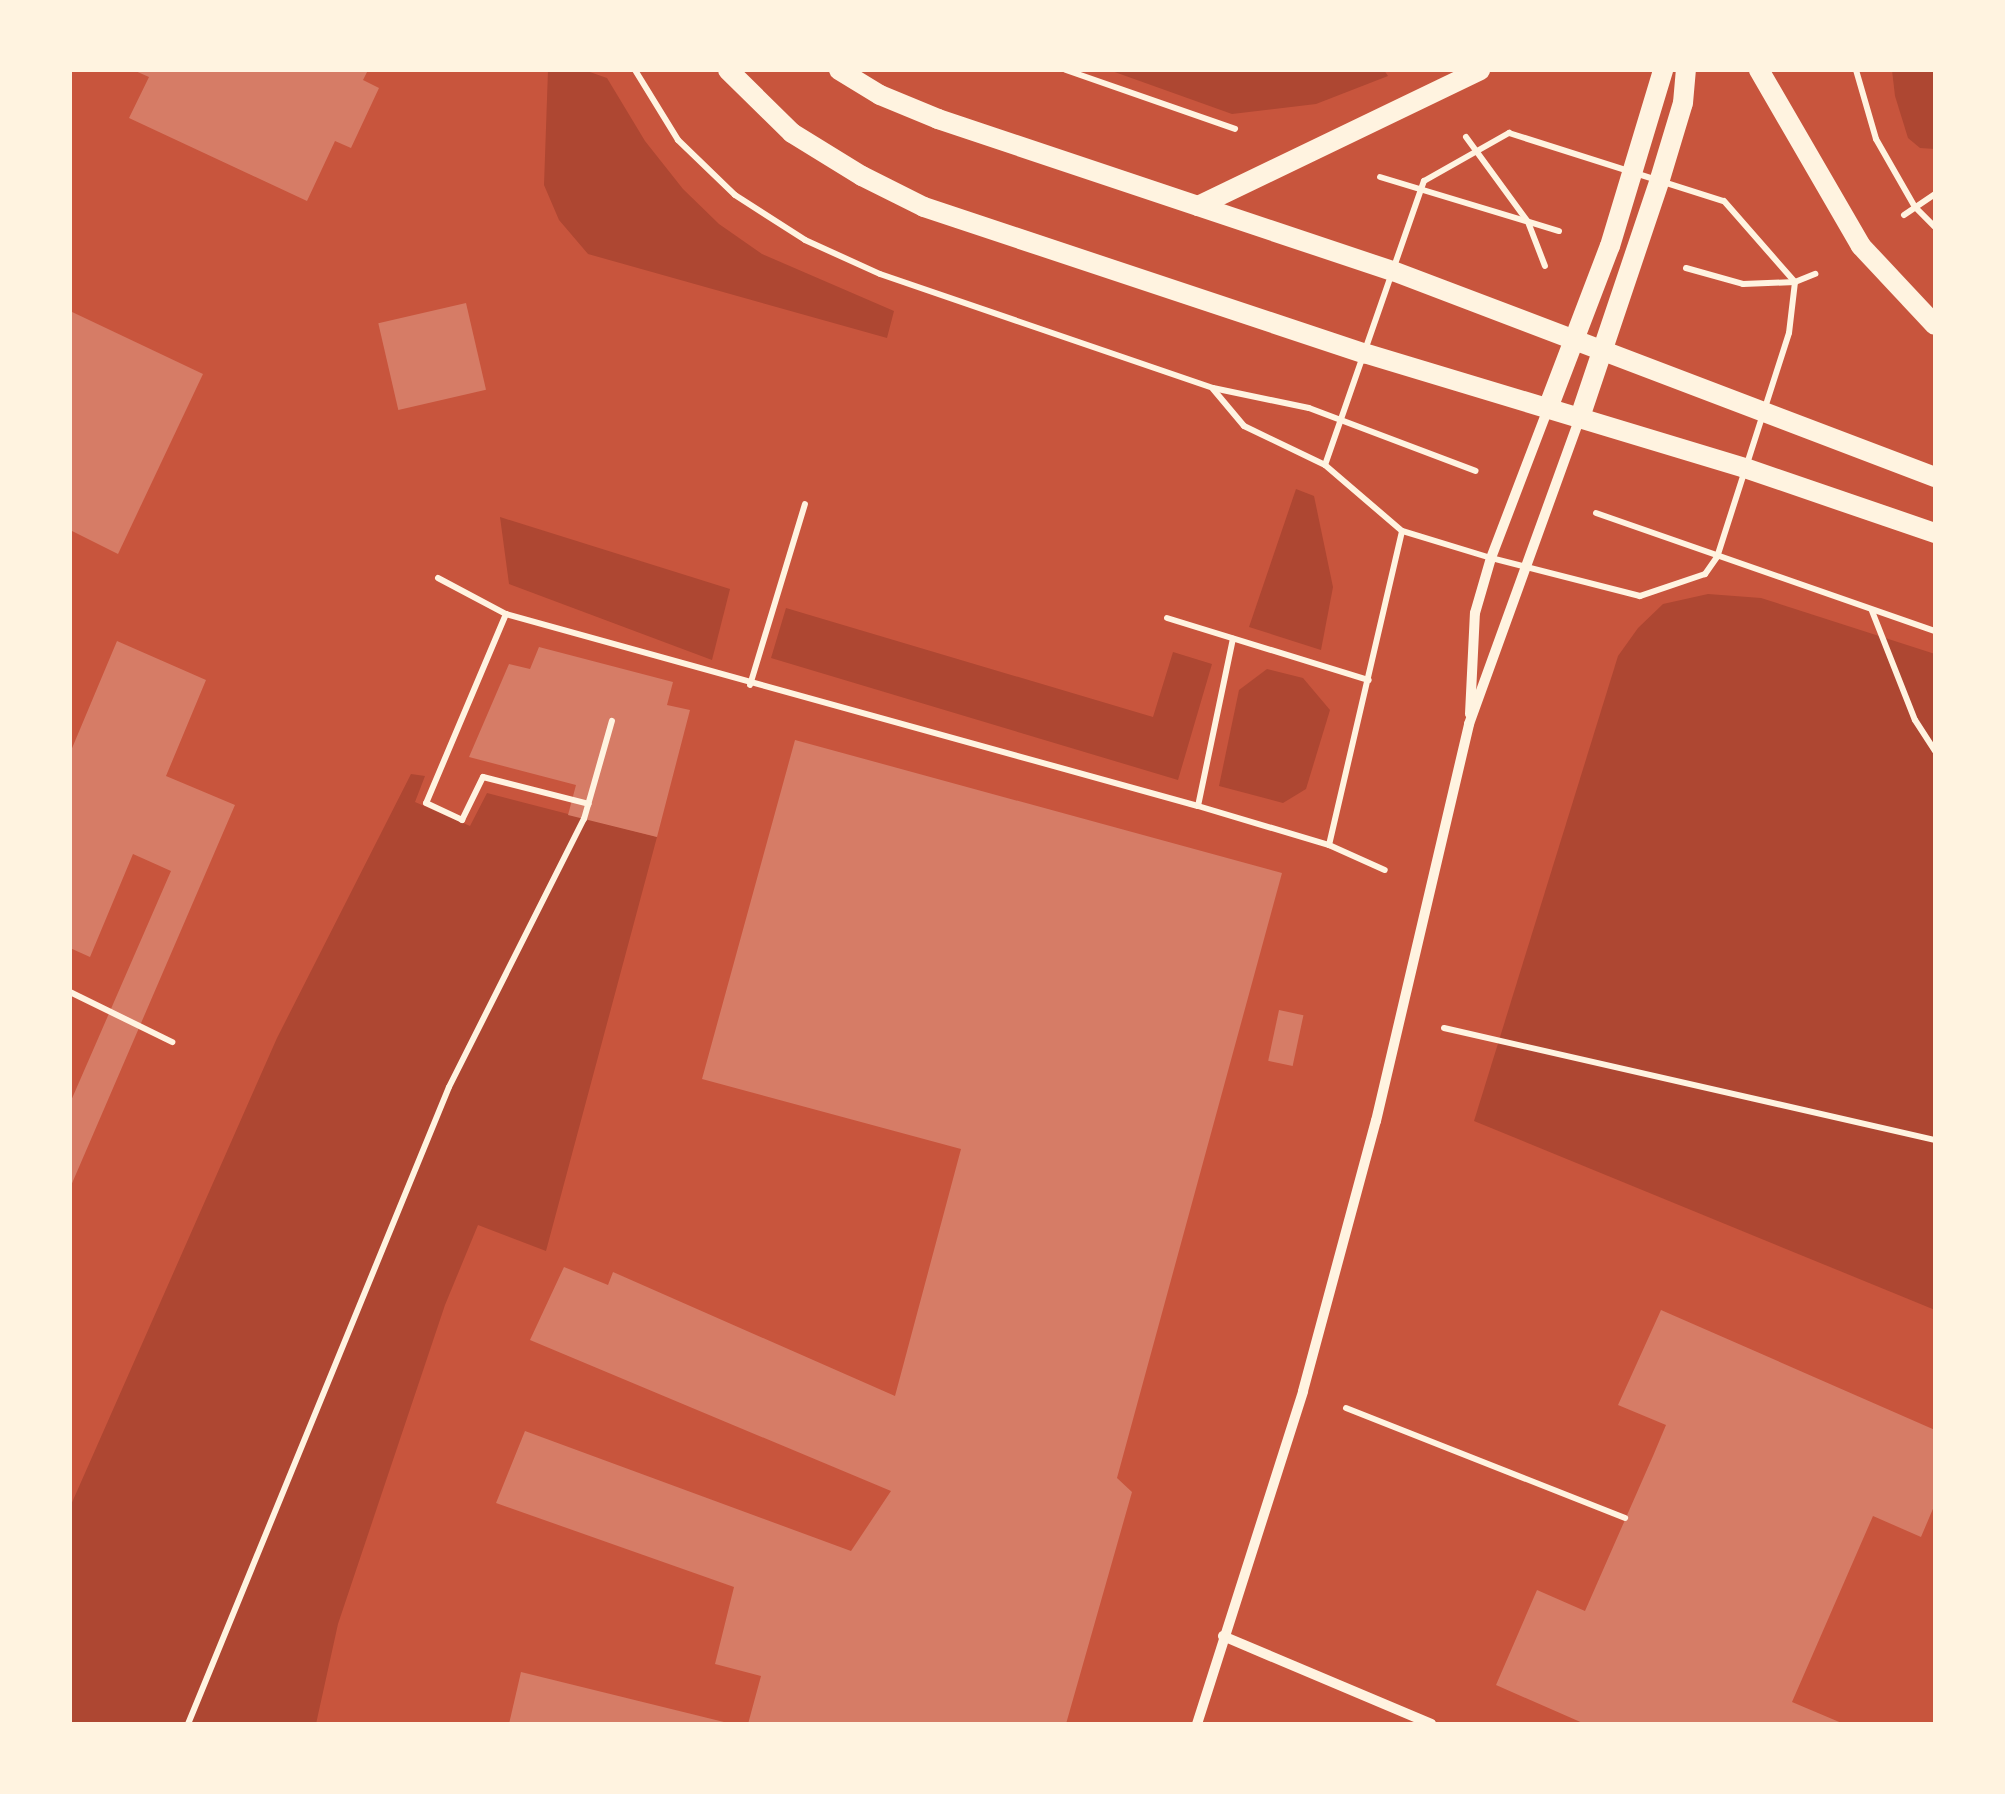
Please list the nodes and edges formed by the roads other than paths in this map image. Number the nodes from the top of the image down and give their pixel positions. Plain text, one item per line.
1 (728, 70) edge
2 (839, 70) edge
3 (1480, 70) edge
4 (1663, 70) edge
5 (1686, 70) edge
6 (1758, 70) edge
7 (1198, 206) junction
8 (1935, 326) edge
9 (1574, 340) junction
10 (1605, 352) junction
11 (1548, 408) junction
12 (1580, 417) junction
13 (1935, 478) edge
14 (1935, 533) edge
15 (1469, 724) junction
16 (1224, 1636) junction
17 (1197, 1724) edge
18 (1431, 1724) edge

1 - 11 main road
2 - 7 main road
3 - 7 main road
4 - 9 main road
5 - 10 main road
6 - 8 main road
7 - 9 main road
9 - 10 main road
9 - 11 main road
10 - 12 main road
10 - 13 main road
11 - 12 main road
11 - 15 street
12 - 14 main road
12 - 15 street
15 - 16 street
16 - 17 street
16 - 18 street

